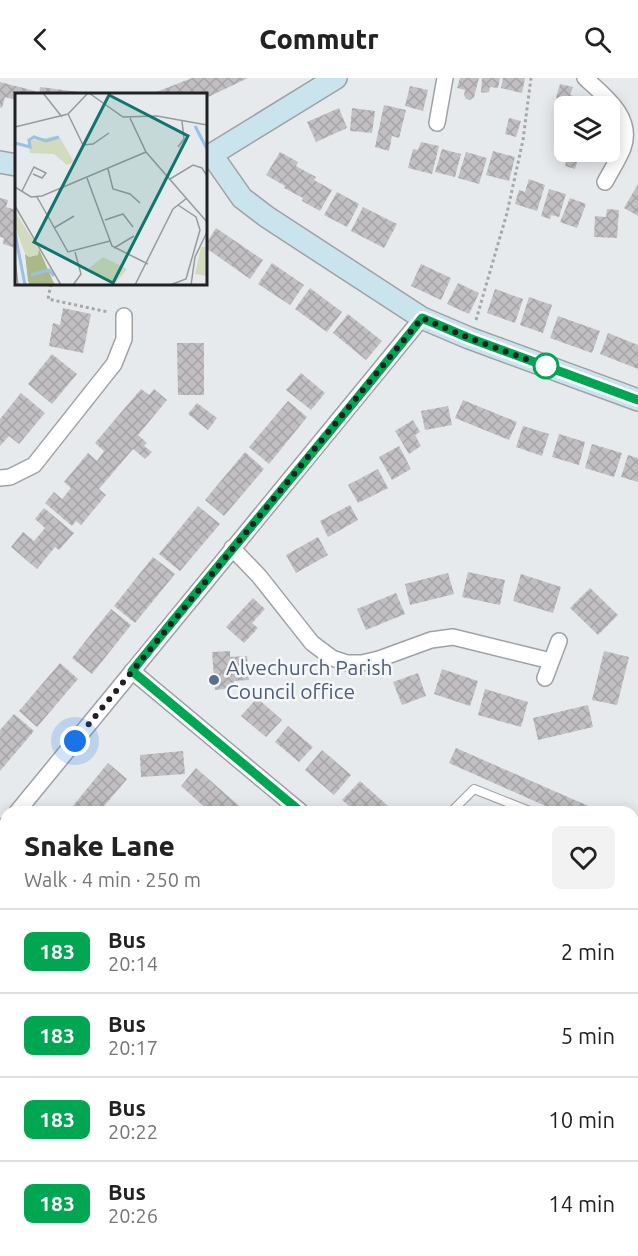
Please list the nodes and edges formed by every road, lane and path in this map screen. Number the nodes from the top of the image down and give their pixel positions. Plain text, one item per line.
1 (336, 78) edge
2 (445, 78) edge
3 (531, 78) edge
4 (585, 78) edge
5 (437, 123) dead end
6 (209, 156) edge
7 (0, 162) edge
8 (15, 165) edge
9 (605, 182) dead end
10 (51, 285) edge
11 (124, 316) joint
12 (422, 318) junction
13 (469, 338) junction
14 (638, 400) edge
15 (0, 478) edge
16 (231, 548) junction
17 (559, 641) dead end
18 (551, 661) junction
19 (132, 671) junction
20 (544, 678) dead end
21 (22, 806) edge
22 (294, 806) edge
23 (457, 806) edge
24 (517, 806) edge

1 - 6 street
2 - 5 street
3 - 13 path
4 - 9 street
6 - 12 street
7 - 8 street
10 - 11 path
11 - 15 street
12 - 13 street
12 - 16 street
13 - 14 street
16 - 18 street
16 - 19 street
17 - 18 street
18 - 20 street
19 - 21 street
19 - 22 street
23 - 24 lane

